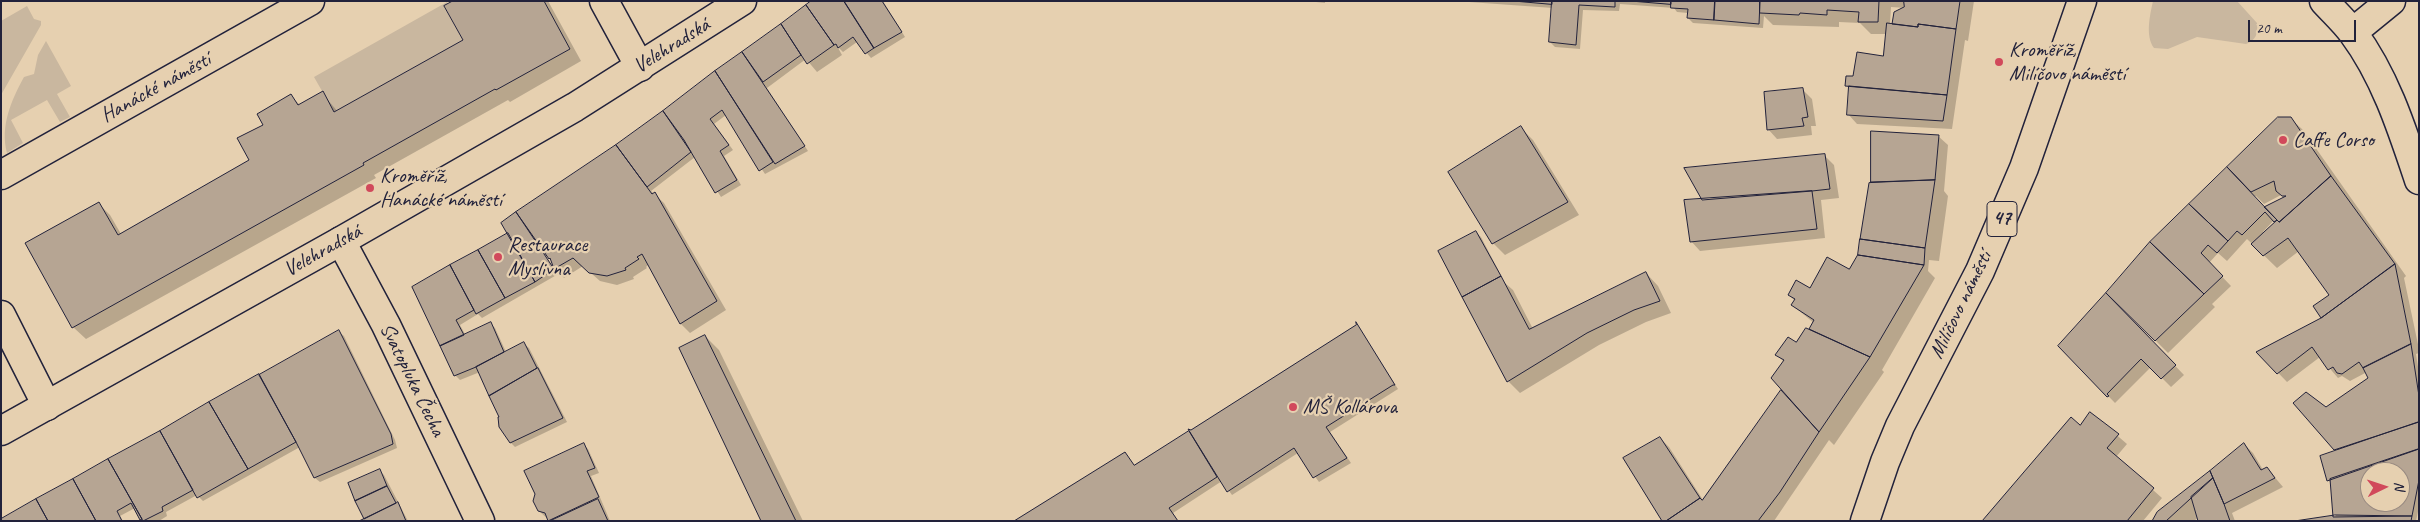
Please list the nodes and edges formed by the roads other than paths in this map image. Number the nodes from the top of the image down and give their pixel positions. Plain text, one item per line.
1 (310, 1) edge
2 (604, 1) edge
3 (742, 1) edge
4 (2082, 1) edge
5 (2324, 1) edge
6 (2391, 1) edge
7 (2352, 32) junction
8 (640, 67) junction
9 (1, 176) edge
10 (2419, 180) edge
11 (341, 241) junction
12 (1, 315) edge
13 (47, 406) junction
14 (1, 431) edge
15 (480, 521) edge
16 (1865, 521) edge

1 - 9 main road, Hanácké náměstí
2 - 8 main road
3 - 8 main road, Velehradská
4 - 16 main road, Milíčovo náměstí / 47
5 - 7 main road
6 - 7 main road
7 - 10 main road
8 - 11 main road, Velehradská
11 - 13 main road, Velehradská
11 - 15 main road, Svatopluka Čecha
12 - 13 main road
13 - 14 main road, Velehradská

